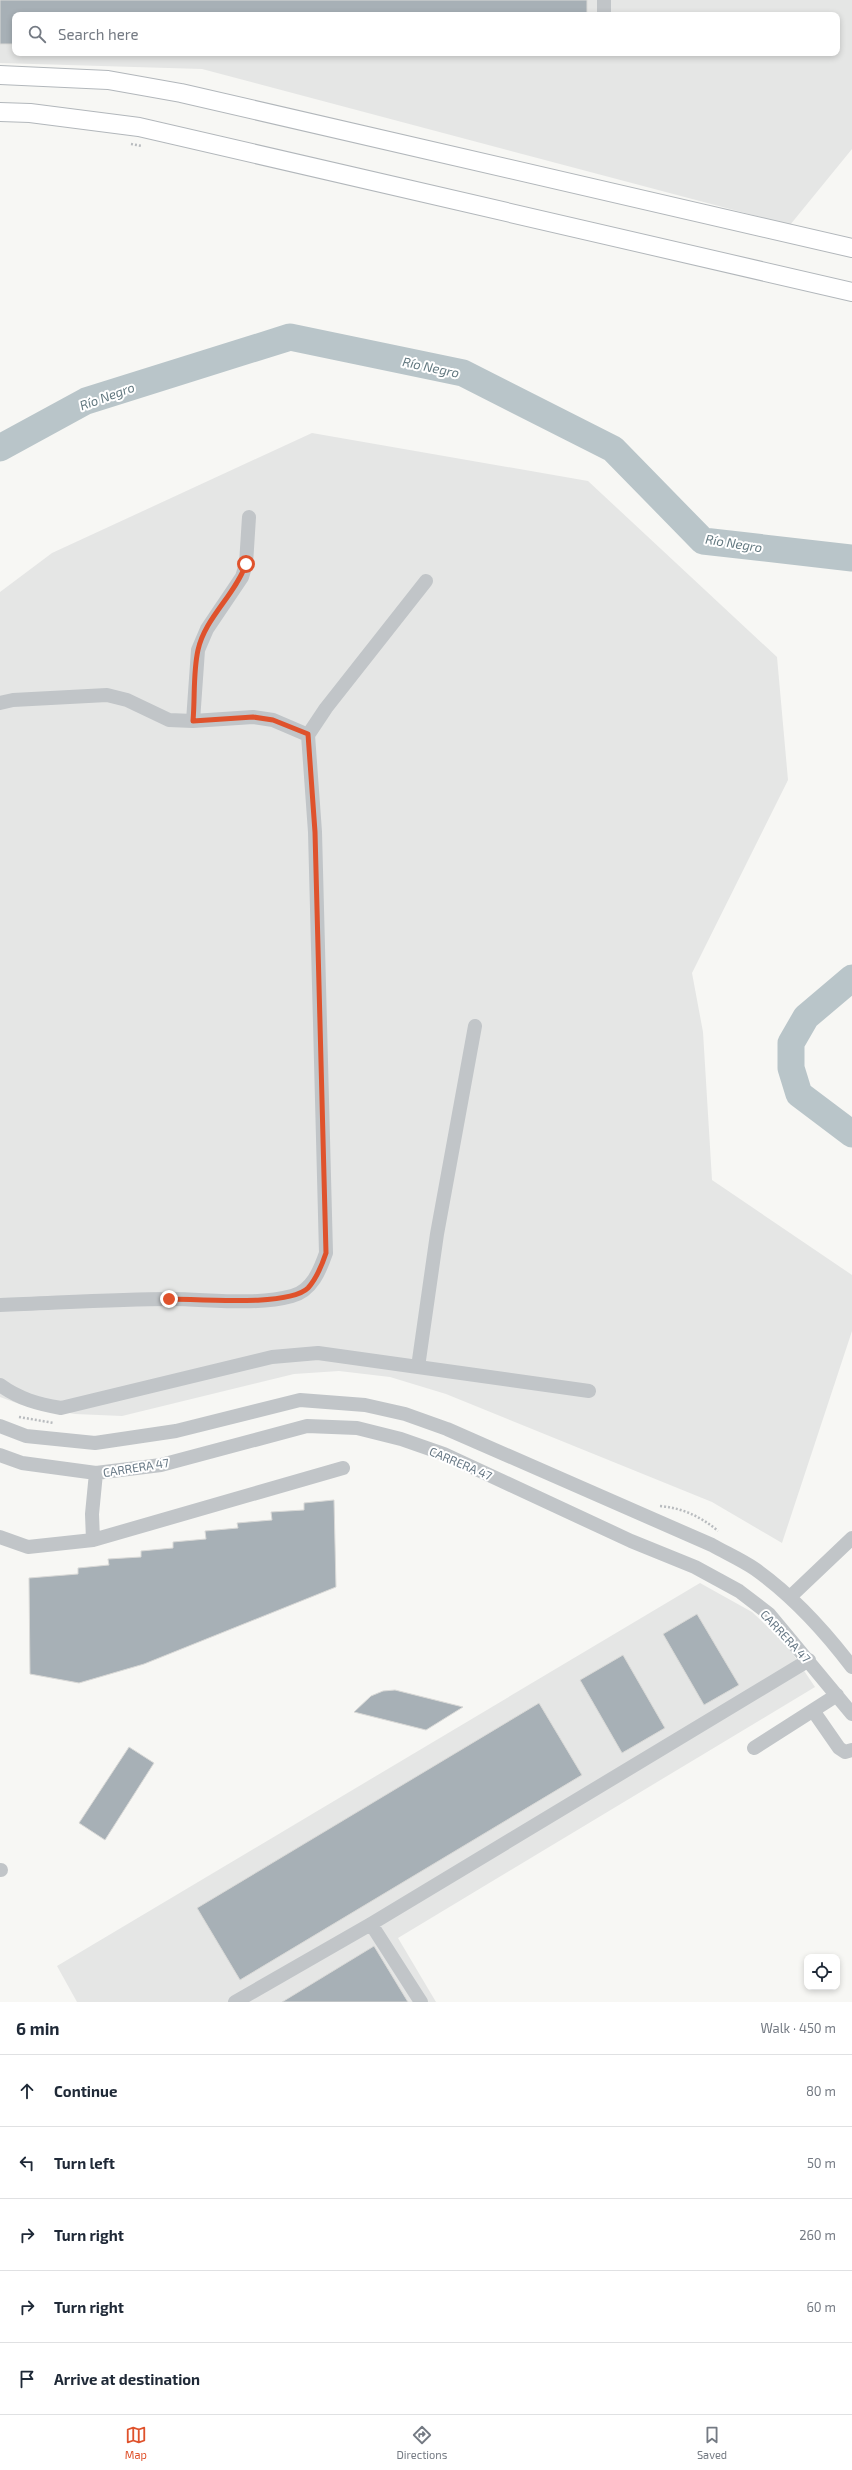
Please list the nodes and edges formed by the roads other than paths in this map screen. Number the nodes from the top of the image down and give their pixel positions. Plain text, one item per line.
1 (604, 0) edge
2 (604, 12) edge
3 (0, 75) edge
4 (0, 112) edge
5 (852, 248) edge
6 (852, 292) edge
7 (249, 517) dead end
8 (426, 581) dead end
9 (0, 703) edge
10 (193, 721) junction
11 (308, 734) junction
12 (475, 1026) dead end
13 (0, 1305) edge
14 (418, 1367) junction
15 (0, 1385) edge
16 (589, 1392) dead end
17 (0, 1426) edge
18 (0, 1455) edge
19 (342, 1468) dead end
20 (96, 1473) junction
21 (0, 1537) edge
22 (852, 1538) edge
23 (93, 1540) junction
24 (790, 1597) junction
25 (809, 1660) junction
26 (852, 1667) edge
27 (837, 1695) junction
28 (814, 1712) junction
29 (852, 1714) edge
30 (754, 1748) dead end
31 (852, 1750) edge
32 (371, 1924) junction
33 (235, 2002) edge
34 (421, 2002) edge

1 - 2 street
3 - 5 main road
4 - 6 main road
7 - 10 street
8 - 11 street
9 - 10 street
10 - 11 street
11 - 13 street
12 - 14 street
14 - 15 street
14 - 16 street
17 - 24 street, CARRERA 47
18 - 20 street, CARRERA 47
19 - 23 street
20 - 23 street
20 - 25 street, CARRERA 47
21 - 23 street
22 - 24 street
24 - 26 street, CARRERA 47
25 - 27 street, CARRERA 47
25 - 32 street
27 - 28 street
27 - 29 street, CARRERA 47
28 - 30 street
28 - 31 street
32 - 33 street
32 - 34 street

